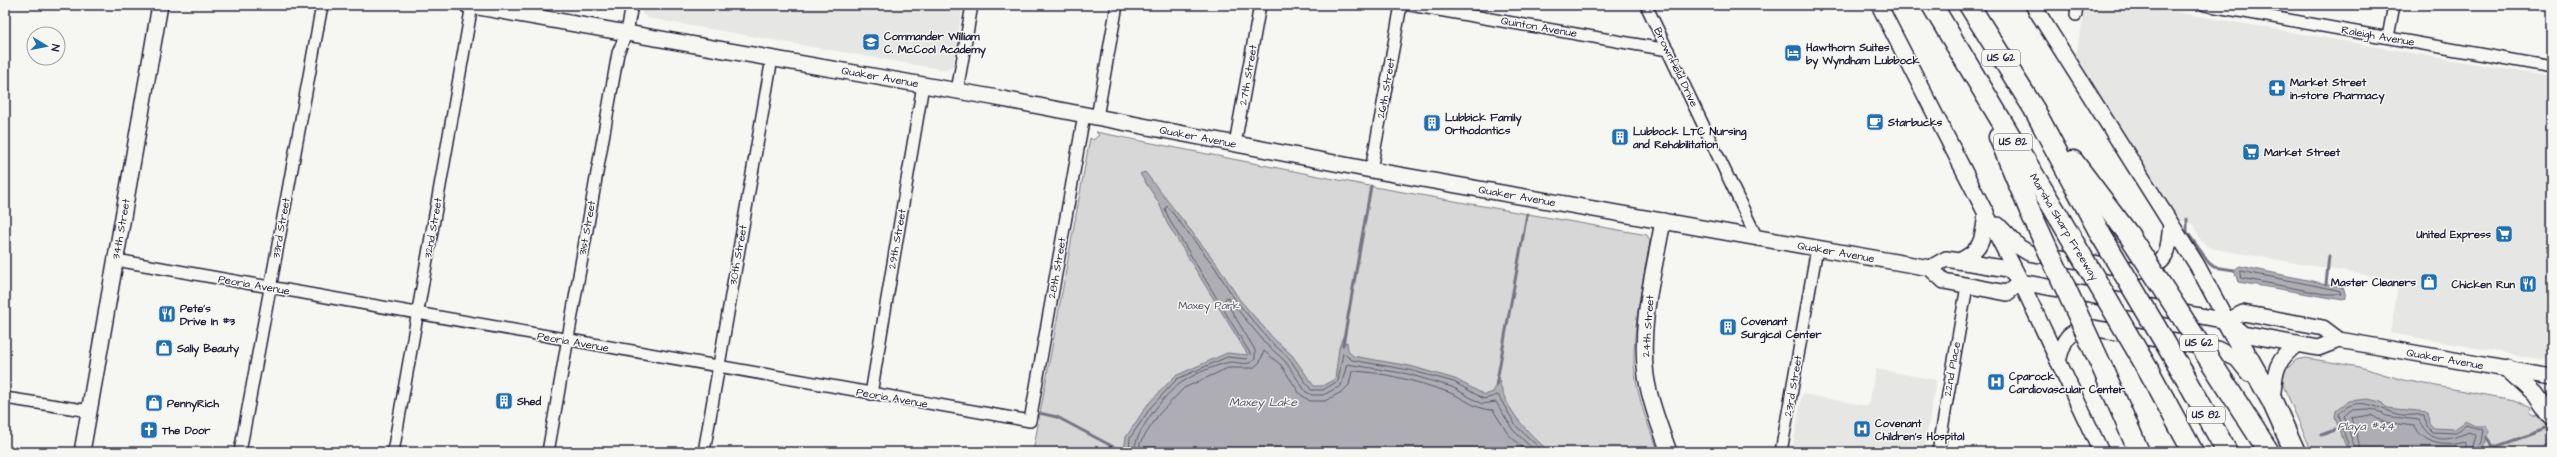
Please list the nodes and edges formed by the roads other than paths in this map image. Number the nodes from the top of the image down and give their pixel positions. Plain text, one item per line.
1 (160, 5) edge
2 (322, 5) edge
3 (470, 5) edge
4 (632, 5) edge
5 (972, 5) edge
6 (1117, 5) edge
7 (1260, 5) edge
8 (1401, 5) edge
9 (1410, 5) edge
10 (1646, 5) edge
11 (1879, 5) edge
12 (1932, 5) edge
13 (1969, 5) edge
14 (2033, 5) edge
15 (2205, 5) edge
16 (2394, 5) edge
17 (627, 32) junction
18 (2388, 37) junction
19 (1668, 50) junction
20 (772, 58) junction
21 (1967, 64) junction
22 (2552, 67) edge
23 (923, 85) junction
24 (957, 91) junction
25 (2034, 109) junction
26 (1091, 116) junction
27 (1235, 144) junction
28 (1371, 170) junction
29 (1986, 212) junction
30 (1663, 221) junction
31 (2171, 224) junction
32 (1757, 238) junction
33 (1817, 248) junction
34 (116, 260) junction
35 (1959, 261) junction
36 (1930, 268) junction
37 (2021, 282) junction
38 (1967, 286) junction
39 (270, 287) junction
40 (417, 315) junction
41 (2227, 321) junction
42 (2339, 340) junction
43 (567, 341) junction
44 (2297, 344) junction
45 (2058, 361) junction
46 (719, 368) junction
47 (2508, 369) junction
48 (2552, 377) edge
49 (871, 394) junction
50 (5, 398) edge
51 (2272, 400) junction
52 (90, 411) junction
53 (2552, 418) edge
54 (1030, 422) joint
55 (82, 452) edge
56 (240, 452) edge
57 (393, 452) edge
58 (548, 452) edge
59 (704, 452) edge
60 (1669, 452) edge
61 (1781, 452) edge
62 (1938, 452) edge
63 (2101, 452) edge
64 (2139, 452) edge
65 (2193, 452) edge
66 (2227, 452) edge
67 (2269, 452) edge
68 (2294, 452) edge

1 - 34 main road, 34th Street
2 - 39 street, 33rd Street
3 - 17 main road, Quaker Avenue
3 - 40 street, 32nd Street
4 - 17 street, 31st Street
5 - 24 street
6 - 26 street, 28th Street
7 - 27 street, 27th Street
8 - 28 street, 26th Street
9 - 19 street, Quinton Avenue
10 - 19 street, Brownfield Drive
11 - 29 main road
12 - 21 highway, Marsha Sharp Freeway / US 62
13 - 25 highway, US 62
14 - 31 main road
15 - 18 street, Raleigh Avenue
16 - 18 street
17 - 20 main road, Quaker Avenue
17 - 43 street, 31st Street
18 - 22 street, Raleigh Avenue
19 - 32 street, Brownfield Drive
20 - 23 main road, Quaker Avenue
20 - 46 street, 30th Street
21 - 64 highway, US 62, bridge
21 - 65 highway, Marsha Sharp Freeway / US 82, bridge
23 - 24 main road, Quaker Avenue
23 - 49 street, 29th Street
24 - 26 main road, Quaker Avenue
25 - 66 highway, US 82, bridge
25 - 67 highway, US 62, bridge
26 - 27 main road, Quaker Avenue
26 - 54 street, 28th Street
27 - 28 main road, Quaker Avenue
28 - 30 main road, Quaker Avenue
29 - 31 main road
29 - 35 main road
29 - 37 main road
30 - 32 main road, Quaker Avenue
30 - 60 main road, 24th Street
31 - 41 main road
32 - 33 main road, Quaker Avenue
33 - 36 main road, Quaker Avenue
33 - 61 street, 23rd Street
34 - 39 street, Peoria Avenue
34 - 52 main road, 34th Street
35 - 36 main road
35 - 37 main road
36 - 38 main road
37 - 38 main road
37 - 41 main road
37 - 45 main road
38 - 62 street, 22nd Place
39 - 40 street, Peoria Avenue
39 - 56 street, 33rd Street
40 - 43 street, Peoria Avenue
40 - 57 street, 32nd Street
41 - 42 main road, Quaker Avenue
41 - 44 main road
41 - 51 highway
42 - 44 main road
42 - 47 main road, Quaker Avenue
43 - 46 street, Peoria Avenue
43 - 58 street, 31st Street
44 - 51 main road
45 - 51 main road
45 - 63 main road
46 - 49 street, Peoria Avenue
46 - 59 street, 30th Street
47 - 48 main road, Quaker Avenue
47 - 53 main road
49 - 54 street, Peoria Avenue
50 - 52 street
51 - 68 highway
52 - 55 main road, 34th Street

